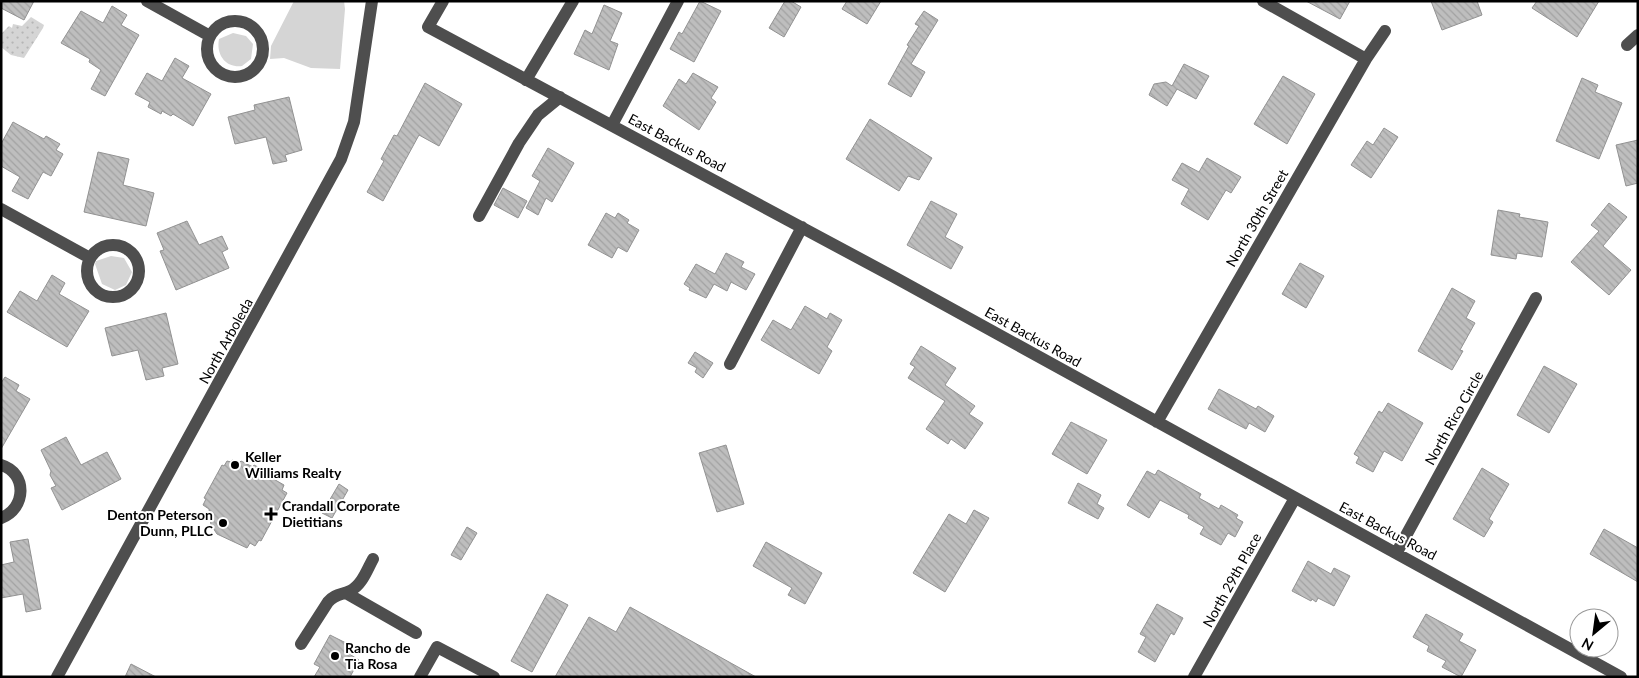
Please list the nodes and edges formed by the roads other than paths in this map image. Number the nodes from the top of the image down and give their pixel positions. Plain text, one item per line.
1 (147, 1) edge
2 (372, 1) edge
3 (443, 1) edge
4 (573, 1) edge
5 (678, 1) edge
6 (1263, 1) edge
7 (1385, 31) dead end
8 (1638, 35) edge
9 (210, 36) junction
10 (1627, 45) dead end
11 (1366, 59) junction
12 (526, 80) junction
13 (560, 97) junction
14 (612, 126) junction
15 (1, 209) edge
16 (479, 216) dead end
17 (802, 227) junction
18 (90, 258) junction
19 (1536, 298) dead end
20 (730, 364) dead end
21 (1157, 422) junction
22 (1, 465) edge
23 (1295, 498) junction
24 (1, 518) edge
25 (1398, 552) junction
26 (373, 559) dead end
27 (346, 593) junction
28 (416, 633) dead end
29 (302, 644) dead end
30 (57, 677) edge
31 (420, 677) edge
32 (494, 677) edge
33 (1194, 677) edge
34 (1621, 677) edge

1 - 9 street
2 - 30 street, North Arboleda
3 - 12 street, East Backus Road
4 - 12 street
5 - 14 street
6 - 11 street
7 - 11 street, North 30th Street
8 - 10 street
9 - 9 street
11 - 21 street, North 30th Street
12 - 13 street, East Backus Road
13 - 14 street, East Backus Road
13 - 16 street
14 - 17 street, East Backus Road
15 - 18 street
17 - 20 street
17 - 21 street, East Backus Road
18 - 18 street
19 - 25 street, North Rico Circle
21 - 23 street, East Backus Road
22 - 24 street
23 - 25 street, East Backus Road
23 - 33 street, North 29th Place
25 - 34 street, East Backus Road
26 - 27 street
27 - 28 street
27 - 29 street
31 - 32 street

